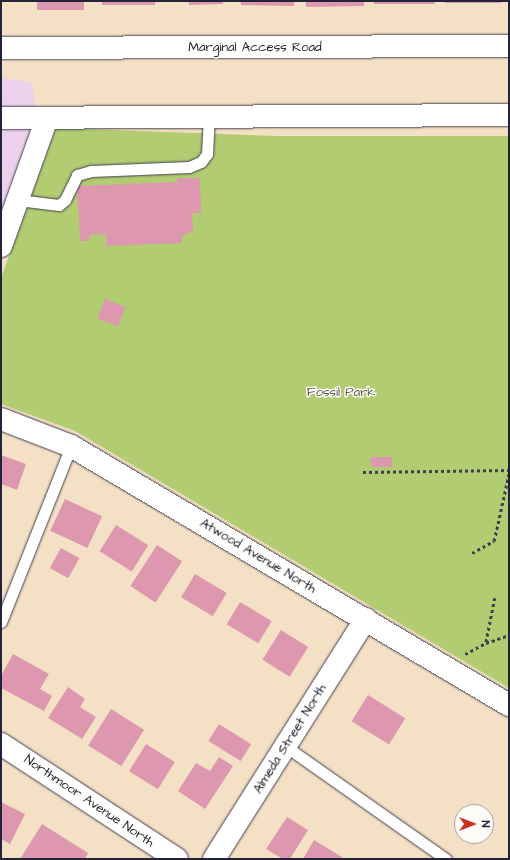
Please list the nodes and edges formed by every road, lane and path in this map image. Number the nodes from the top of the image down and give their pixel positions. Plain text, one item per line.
1 (509, 46) edge
2 (1, 48) edge
3 (509, 115) edge
4 (209, 117) junction
5 (1, 118) edge
6 (47, 118) junction
7 (18, 200) junction
8 (1, 246) edge
9 (1, 419) edge
10 (72, 446) junction
11 (509, 470) edge
12 (363, 472) dead end
13 (509, 473) edge
14 (472, 554) dead end
15 (495, 598) dead end
16 (366, 619) junction
17 (1, 622) edge
18 (509, 635) edge
19 (486, 643) junction
20 (458, 657) dead end
21 (509, 705) edge
22 (1, 744) edge
23 (285, 746) junction
24 (177, 859) edge
25 (214, 859) edge
26 (446, 859) edge

1 - 2 street, Marginal Access Road
3 - 4 street
4 - 6 street
4 - 7 lane
5 - 6 street
6 - 7 street
7 - 8 street
9 - 10 street, Atwood Avenue North
10 - 16 street, Atwood Avenue North
10 - 17 lane
11 - 12 path
13 - 14 path
15 - 19 path
16 - 21 street, Atwood Avenue North
16 - 23 street, Almeda Street North
18 - 19 path
19 - 20 path
22 - 24 street, Northmoor Avenue North
23 - 25 street, Almeda Street North
23 - 26 lane

